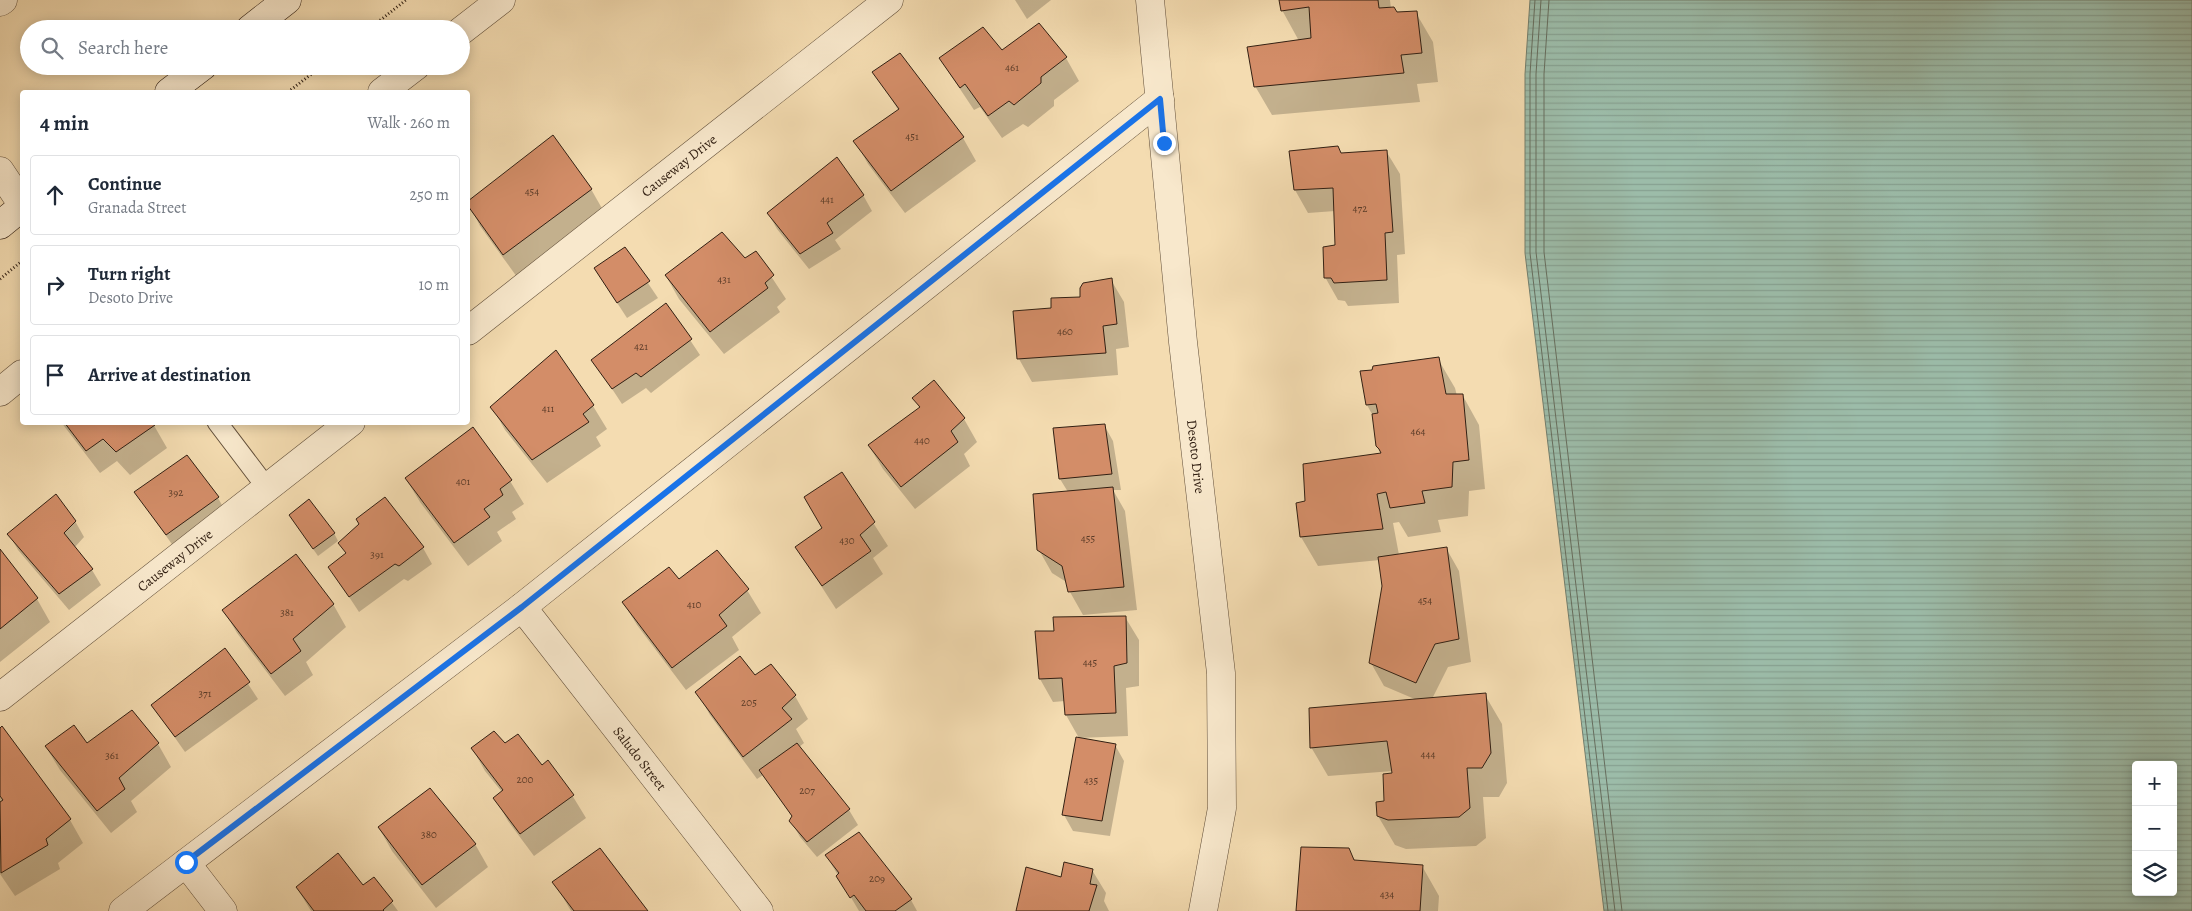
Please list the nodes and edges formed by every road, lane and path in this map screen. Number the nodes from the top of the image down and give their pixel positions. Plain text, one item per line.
1 (3, 0) edge
2 (287, 0) edge
3 (406, 0) edge
4 (501, 0) edge
5 (889, 0) edge
6 (1150, 0) edge
7 (0, 2) edge
8 (261, 20) edge
9 (380, 20) edge
10 (470, 24) edge
11 (191, 75) edge
12 (310, 75) edge
13 (404, 75) edge
14 (172, 90) edge
15 (291, 90) edge
16 (385, 90) edge
17 (1160, 99) junction
18 (0, 171) edge
19 (20, 201) edge
20 (20, 209) edge
21 (0, 225) edge
22 (20, 263) edge
23 (0, 279) edge
24 (470, 329) edge
25 (20, 376) edge
26 (0, 392) edge
27 (219, 425) edge
28 (347, 425) edge
29 (267, 488) junction
30 (522, 607) junction
31 (0, 698) edge
32 (186, 862) junction
33 (123, 911) edge
34 (223, 911) edge
35 (759, 911) edge
36 (1203, 911) edge

1 - 7 street
2 - 8 street
3 - 9 path
4 - 10 street
5 - 24 street, Causeway Drive
6 - 17 street, Desoto Drive
11 - 14 street
12 - 15 path
13 - 16 street
17 - 30 street
17 - 36 street, Desoto Drive
18 - 19 street
20 - 21 street
22 - 23 path
25 - 26 street
27 - 29 lane
28 - 29 street, Causeway Drive
29 - 31 street, Causeway Drive
30 - 32 street
30 - 35 street, Saludo Street
32 - 33 street
32 - 34 street

